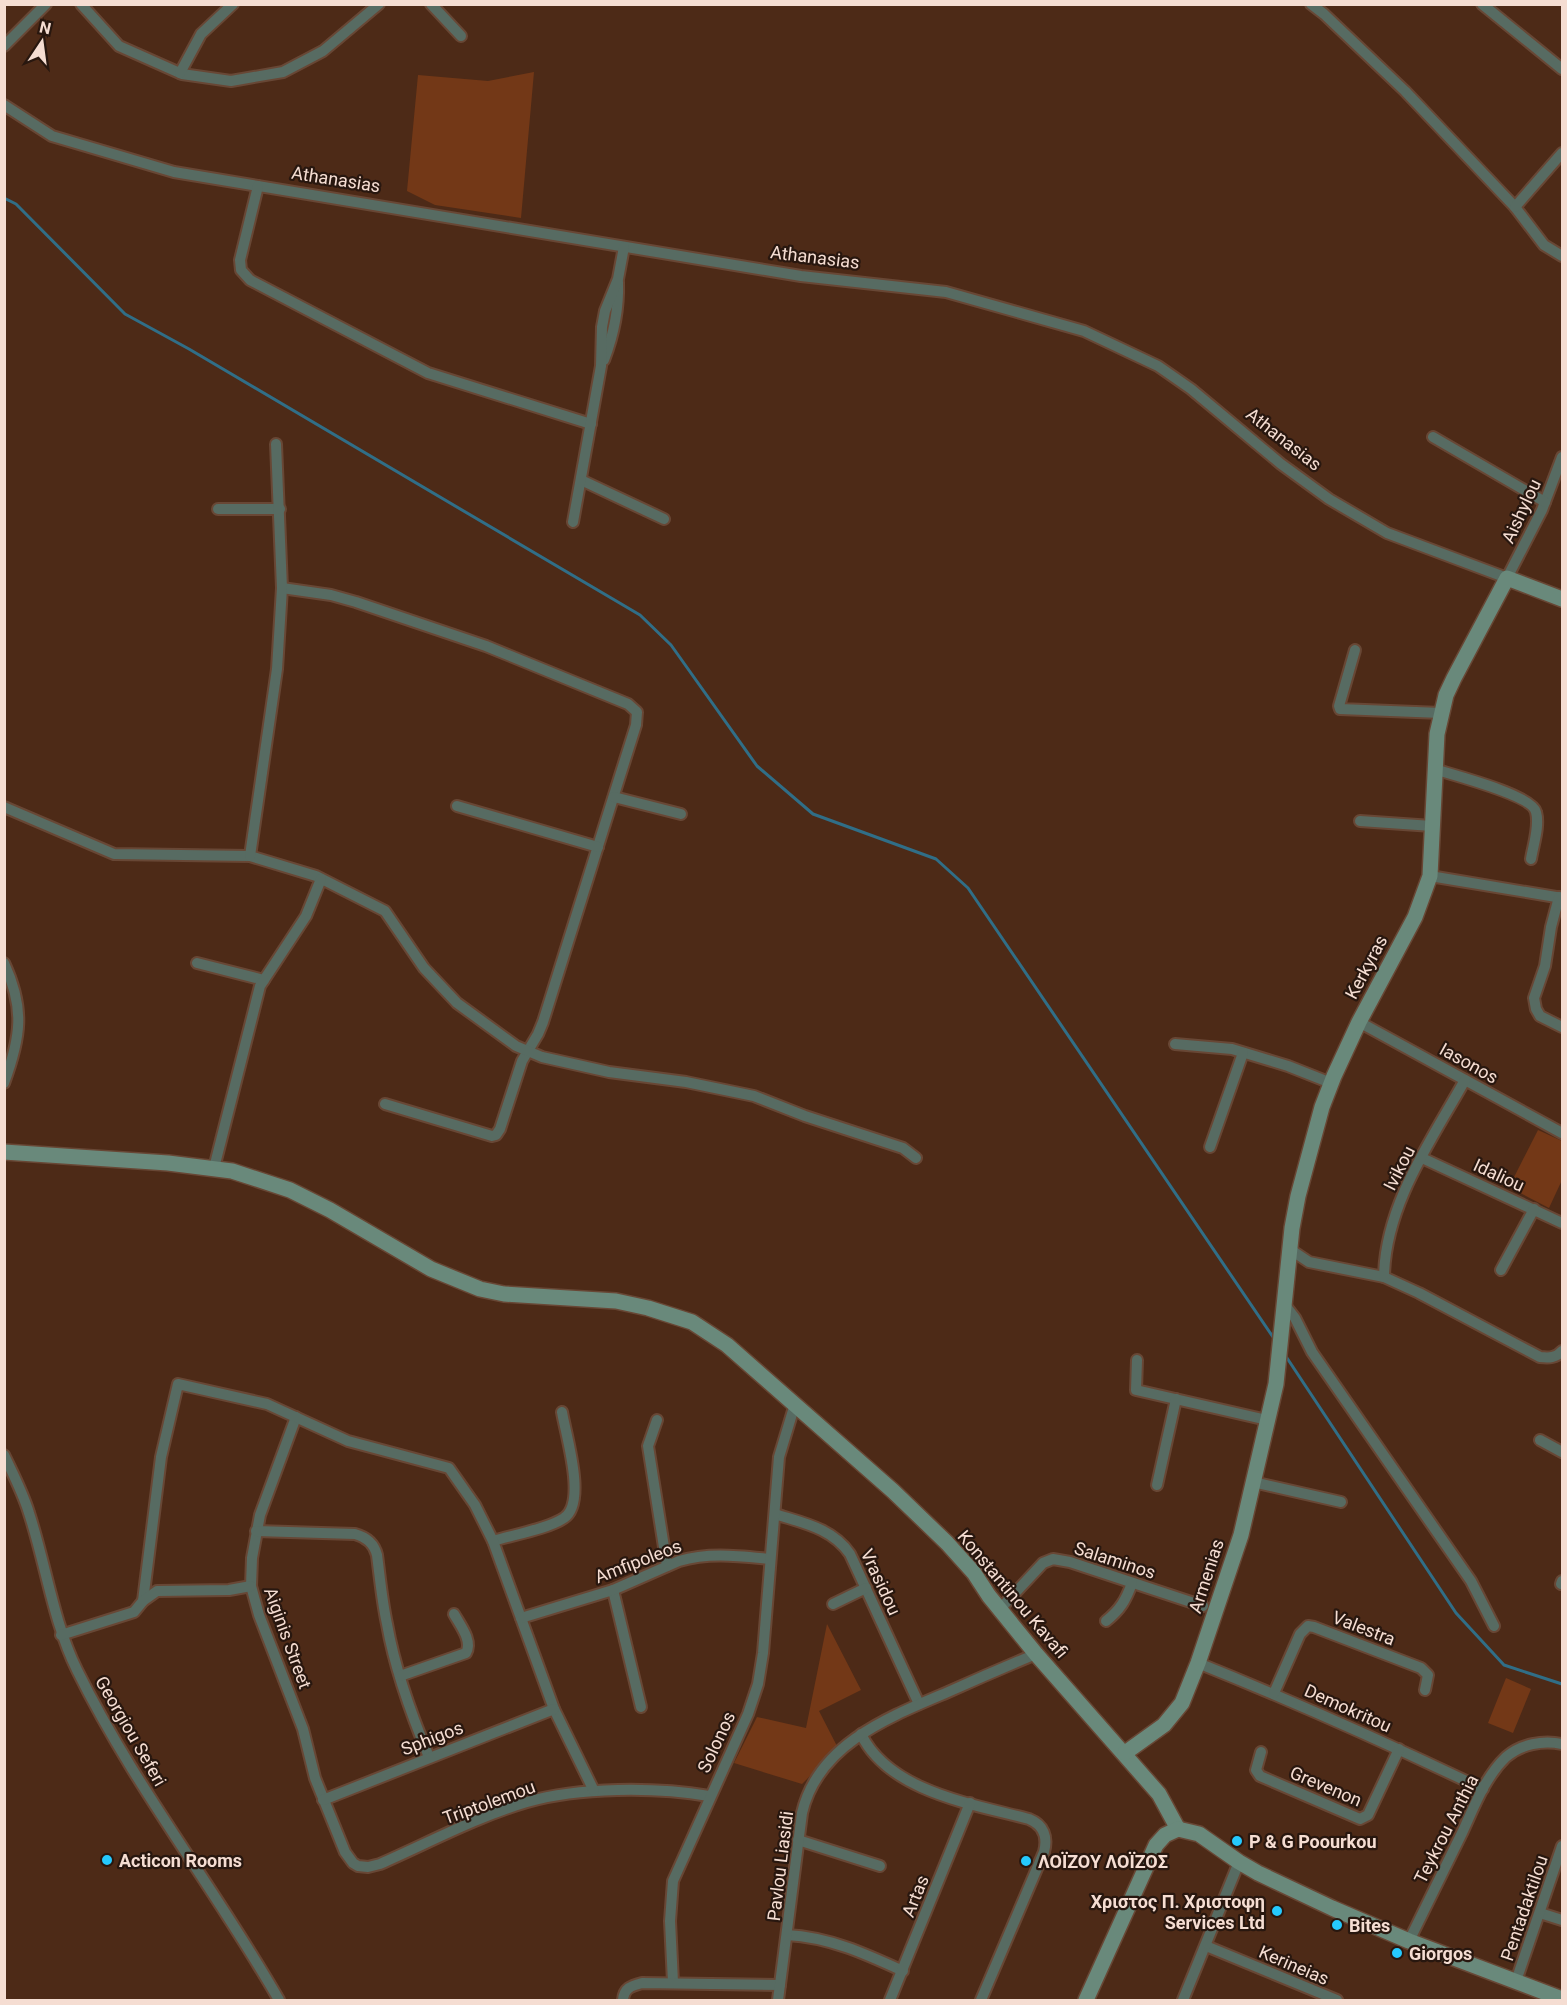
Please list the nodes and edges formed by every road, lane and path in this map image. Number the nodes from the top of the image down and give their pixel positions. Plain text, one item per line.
1 (45, 4) edge
2 (81, 4) edge
3 (233, 4) edge
4 (379, 4) edge
5 (431, 4) edge
6 (1311, 4) edge
7 (1482, 4) edge
8 (461, 36) dead end
9 (4, 46) edge
10 (1563, 69) edge
11 (180, 74) junction
12 (4, 105) edge
13 (1563, 153) edge
14 (258, 186) junction
15 (1515, 207) junction
16 (624, 247) junction
17 (1563, 256) edge
18 (591, 424) junction
19 (1433, 437) dead end
20 (276, 444) dead end
21 (1563, 457) edge
22 (581, 480) junction
23 (1545, 502) junction
24 (218, 509) dead end
25 (280, 509) junction
26 (664, 519) dead end
27 (573, 522) dead end
28 (1507, 578) junction
29 (282, 588) junction
30 (1563, 599) edge
31 (1355, 650) dead end
32 (1441, 713) junction
33 (1434, 769) junction
34 (614, 796) junction
35 (458, 806) dead end
36 (4, 807) edge
37 (681, 813) dead end
38 (1360, 821) dead end
39 (1432, 826) junction
40 (598, 848) junction
41 (250, 856) junction
42 (1531, 860) dead end
43 (1430, 876) junction
44 (321, 879) junction
45 (1561, 898) edge
46 (4, 963) edge
47 (197, 963) dead end
48 (264, 980) junction
49 (1359, 1022) junction
50 (1563, 1027) edge
51 (1175, 1044) dead end
52 (527, 1051) junction
53 (1243, 1053) junction
54 (1465, 1080) junction
55 (4, 1083) edge
56 (1331, 1083) junction
57 (385, 1104) dead end
58 (1563, 1133) edge
59 (1210, 1147) dead end
60 (4, 1152) edge
61 (916, 1158) dead end
62 (1422, 1158) junction
63 (214, 1168) junction
64 (1534, 1209) junction
65 (1563, 1223) edge
66 (1292, 1250) junction
67 (1501, 1270) dead end
68 (1384, 1277) junction
69 (1284, 1309) junction
70 (1561, 1355) edge
71 (1137, 1360) dead end
72 (1276, 1384) joint
73 (1176, 1400) junction
74 (795, 1404) junction
75 (562, 1412) dead end
76 (296, 1417) junction
77 (657, 1420) dead end
78 (1267, 1420) junction
79 (1540, 1440) dead end
80 (1563, 1452) edge
81 (4, 1455) edge
82 (1253, 1482) junction
83 (1157, 1485) dead end
84 (1341, 1502) dead end
85 (775, 1514) junction
86 (256, 1531) junction
87 (493, 1541) junction
88 (770, 1559) junction
89 (667, 1566) junction
90 (1131, 1583) junction
91 (251, 1587) junction
92 (866, 1588) junction
93 (613, 1590) junction
94 (143, 1601) junction
95 (833, 1604) dead end
96 (1203, 1606) dead end
97 (1000, 1609) junction
98 (454, 1614) dead end
99 (521, 1618) junction
100 (1106, 1622) dead end
101 (1494, 1626) dead end
102 (62, 1635) junction
103 (1036, 1654) junction
104 (1198, 1663) junction
105 (400, 1676) junction
106 (1425, 1690) dead end
107 (1274, 1694) junction
108 (919, 1704) junction
109 (641, 1707) dead end
110 (554, 1709) junction
111 (861, 1734) junction
112 (1563, 1744) edge
113 (1399, 1749) junction
114 (1261, 1752) dead end
115 (1125, 1753) junction
116 (429, 1757) junction
117 (1483, 1789) junction
118 (594, 1791) junction
119 (709, 1796) junction
120 (323, 1800) junction
121 (970, 1803) junction
122 (1178, 1829) junction
123 (798, 1840) junction
124 (1563, 1846) edge
125 (1239, 1862) junction
126 (358, 1866) joint
127 (880, 1866) dead end
128 (1540, 1913) junction
129 (1563, 1920) edge
130 (787, 1935) junction
131 (1409, 1941) junction
132 (1206, 1946) junction
133 (903, 1971) junction
134 (1516, 1981) junction
135 (674, 1982) junction
136 (780, 1985) junction
137 (1309, 1995) edge
138 (1563, 1999) edge
139 (279, 2001) edge
140 (623, 2001) edge
141 (778, 2001) edge
142 (890, 2001) edge
143 (981, 2001) edge
144 (1086, 2001) edge
145 (1183, 2001) edge
146 (1336, 2001) edge

1 - 9 street
2 - 11 street
3 - 11 street
4 - 11 street
5 - 8 street
6 - 15 street
7 - 10 street
12 - 14 street, Athanasias
13 - 15 street
14 - 16 street, Athanasias
14 - 18 street
15 - 17 street
16 - 18 street
16 - 28 street, Athanasias
18 - 22 street
19 - 23 street
20 - 25 street
21 - 23 street, Aishylou
22 - 26 street
22 - 27 street
23 - 28 street, Aishylou
24 - 25 street
25 - 29 street
28 - 30 street, Athanasias
28 - 32 street, Kerkyras
29 - 34 street
29 - 41 street
31 - 32 street
32 - 33 street, Kerkyras
33 - 39 street, Kerkyras
33 - 42 street
34 - 37 street
34 - 40 street
35 - 40 street
36 - 41 street
38 - 39 street
39 - 43 street, Kerkyras
40 - 52 street
41 - 44 street
43 - 45 street
43 - 49 street, Kerkyras
44 - 48 street
44 - 52 street
45 - 50 street
46 - 55 street
47 - 48 street
48 - 63 street
49 - 54 street, Iasonos
49 - 56 street, Kerkyras
51 - 53 street
52 - 57 street
52 - 61 street
53 - 56 street
53 - 59 street
54 - 58 street, Iasonos
54 - 62 street, Ivikou
56 - 66 street, Kerkyras
60 - 63 street, Konstantinou Kavafi
62 - 64 street, Idaliou
62 - 68 street, Ivikou
63 - 74 street, Konstantinou Kavafi
64 - 65 street, Idaliou
64 - 67 street
66 - 68 street
66 - 69 street, Kerkyras
68 - 70 street
69 - 72 street, Kerkyras
69 - 101 street
71 - 73 street
72 - 78 street, Armenias
73 - 78 street
73 - 83 street
74 - 85 street, Solonos
74 - 97 street, Konstantinou Kavafi
75 - 87 street
76 - 86 street, Aiginis Street
76 - 87 street
76 - 94 street
77 - 89 street
78 - 82 street, Armenias
79 - 80 street
81 - 102 street, Georgiou Seferi
82 - 84 street
82 - 104 street, Armenias
85 - 88 street, Solonos
85 - 92 street, Vrasidou
86 - 91 street, Aiginis Street
86 - 105 street
87 - 99 street
88 - 89 street, Amfipoleos
88 - 119 street, Solonos
89 - 93 street, Amfipoleos
90 - 96 street, Salaminos
90 - 97 street, Salaminos
90 - 100 street
91 - 94 street
91 - 120 street, Aiginis Street
92 - 95 street
92 - 108 street, Vrasidou
93 - 99 street, Amfipoleos
93 - 109 street
94 - 102 street
97 - 103 street, Konstantinou Kavafi
98 - 105 street
99 - 110 street
102 - 139 street, Georgiou Seferi
103 - 108 street, Pavlou Liasidi
103 - 115 street, Konstantinou Kavafi
104 - 107 street, Demokritou
104 - 115 street, Armenias
105 - 116 street
106 - 107 street, Valestra
107 - 113 street, Demokritou
108 - 111 street, Pavlou Liasidi
110 - 116 street, Sphigos
110 - 118 street
111 - 121 street
111 - 123 street, Pavlou Liasidi
112 - 117 street, Teykrou Anthia
113 - 114 street, Grevenon
113 - 117 street, Demokritou
115 - 122 street, Konstantinou Kavafi
116 - 120 street, Sphigos
117 - 131 street, Teykrou Anthia
118 - 119 street, Triptolemou
118 - 126 street, Triptolemou
119 - 135 street, Solonos
120 - 126 street, Aiginis Street
121 - 133 street, Artas
121 - 143 street
122 - 125 street
122 - 144 street
123 - 127 street
123 - 130 street, Pavlou Liasidi
124 - 128 street, Pentadaktilou
125 - 131 street
125 - 132 street
128 - 129 street
128 - 134 street, Pentadaktilou
130 - 133 street
130 - 136 street, Pavlou Liasidi
131 - 134 street
132 - 137 street, Kerineias
132 - 145 street
133 - 142 street, Artas
134 - 138 street
135 - 136 street
135 - 140 street
136 - 141 street, Pavlou Liasidi
137 - 146 street, Kerineias

